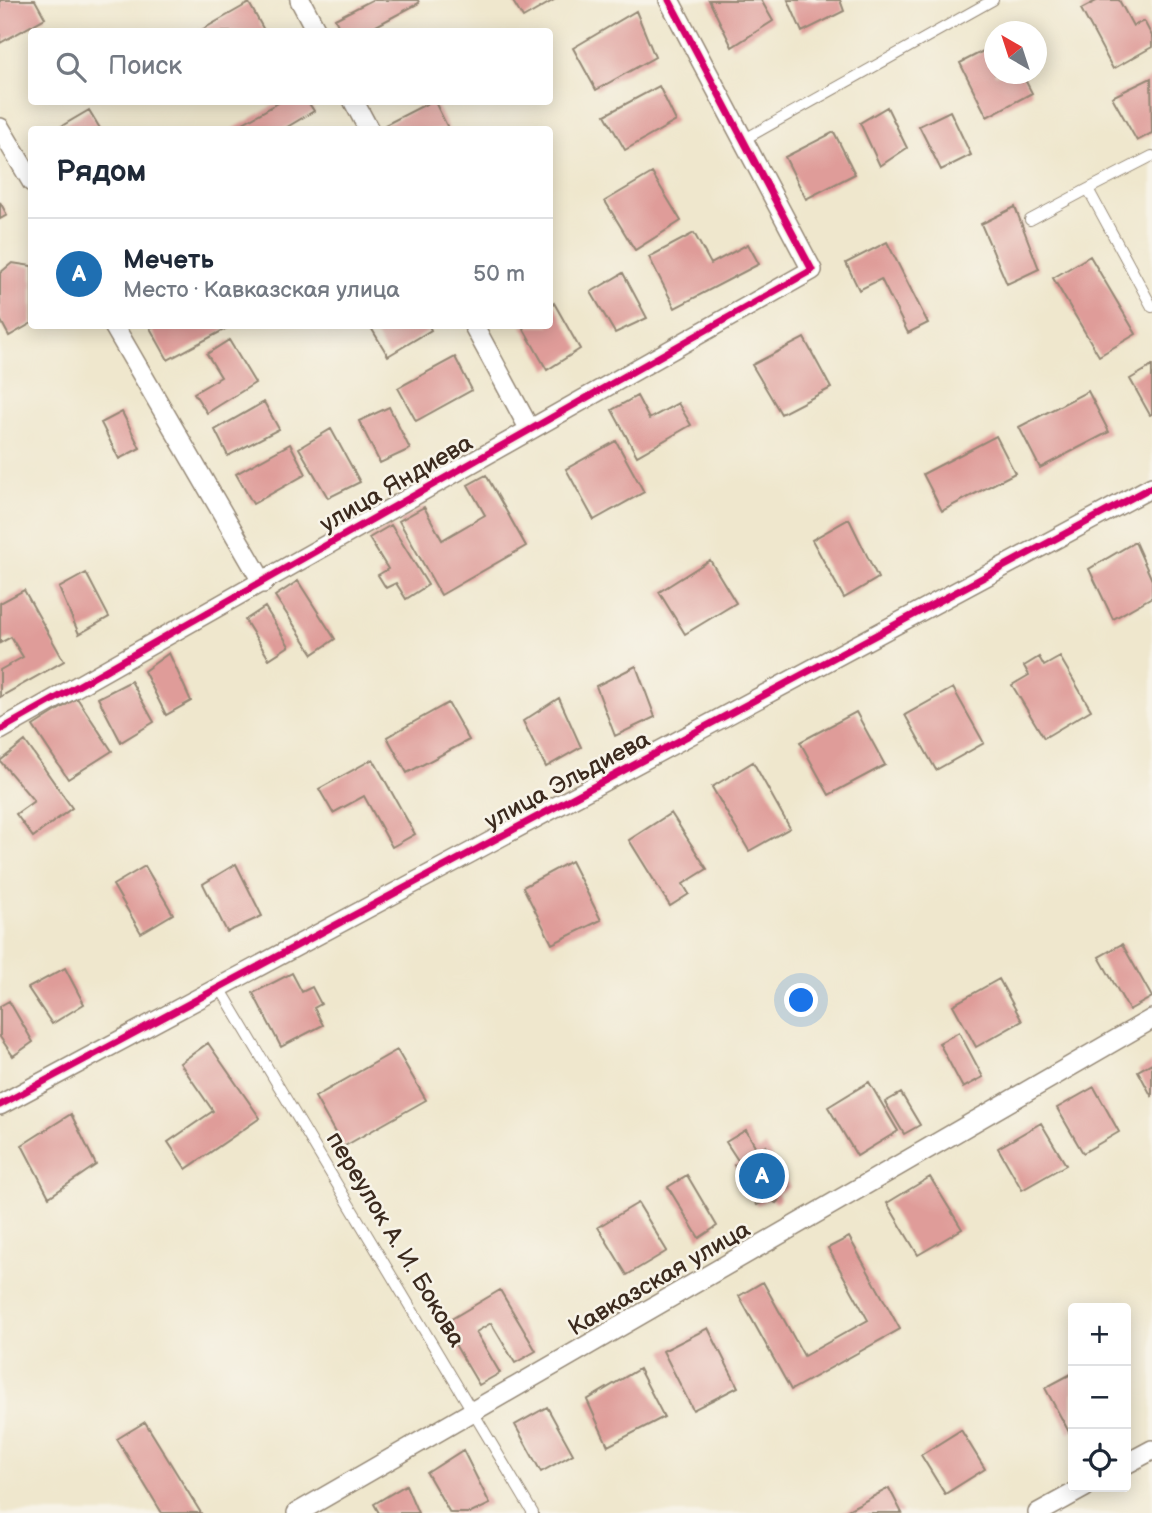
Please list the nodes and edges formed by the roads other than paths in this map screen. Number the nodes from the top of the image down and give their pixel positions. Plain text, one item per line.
1 (300, 0) edge
2 (669, 0) edge
3 (993, 0) edge
4 (315, 28) edge
5 (356, 105) edge
6 (367, 126) edge
7 (0, 128) edge
8 (743, 140) junction
9 (1152, 156) edge
10 (28, 175) edge
11 (1088, 189) junction
12 (1030, 220) dead end
13 (1152, 307) edge
14 (116, 329) edge
15 (476, 329) edge
16 (528, 428) junction
17 (1152, 487) edge
18 (263, 583) junction
19 (0, 730) edge
20 (220, 988) junction
21 (1152, 1019) edge
22 (0, 1105) edge
23 (475, 1413) junction
24 (1152, 1450) edge
25 (1131, 1461) edge
26 (1076, 1492) edge
27 (297, 1513) edge
28 (533, 1513) edge
29 (1038, 1513) edge

1 - 4 street
2 - 8 street
3 - 8 lane
5 - 6 street
7 - 10 street
8 - 16 street, улица Яндиева
9 - 11 lane
11 - 12 lane
11 - 13 lane
14 - 18 street
15 - 16 street
16 - 18 street, улица Яндиева
17 - 20 street, улица Эльдиева
18 - 19 street, улица Яндиева
20 - 22 street, улица Эльдиева
20 - 23 lane, переулок А. И. Бокова
21 - 23 street, Кавказская улица
23 - 27 street, Кавказская улица
23 - 28 lane, переулок А. И. Бокова
24 - 25 street
26 - 29 street

